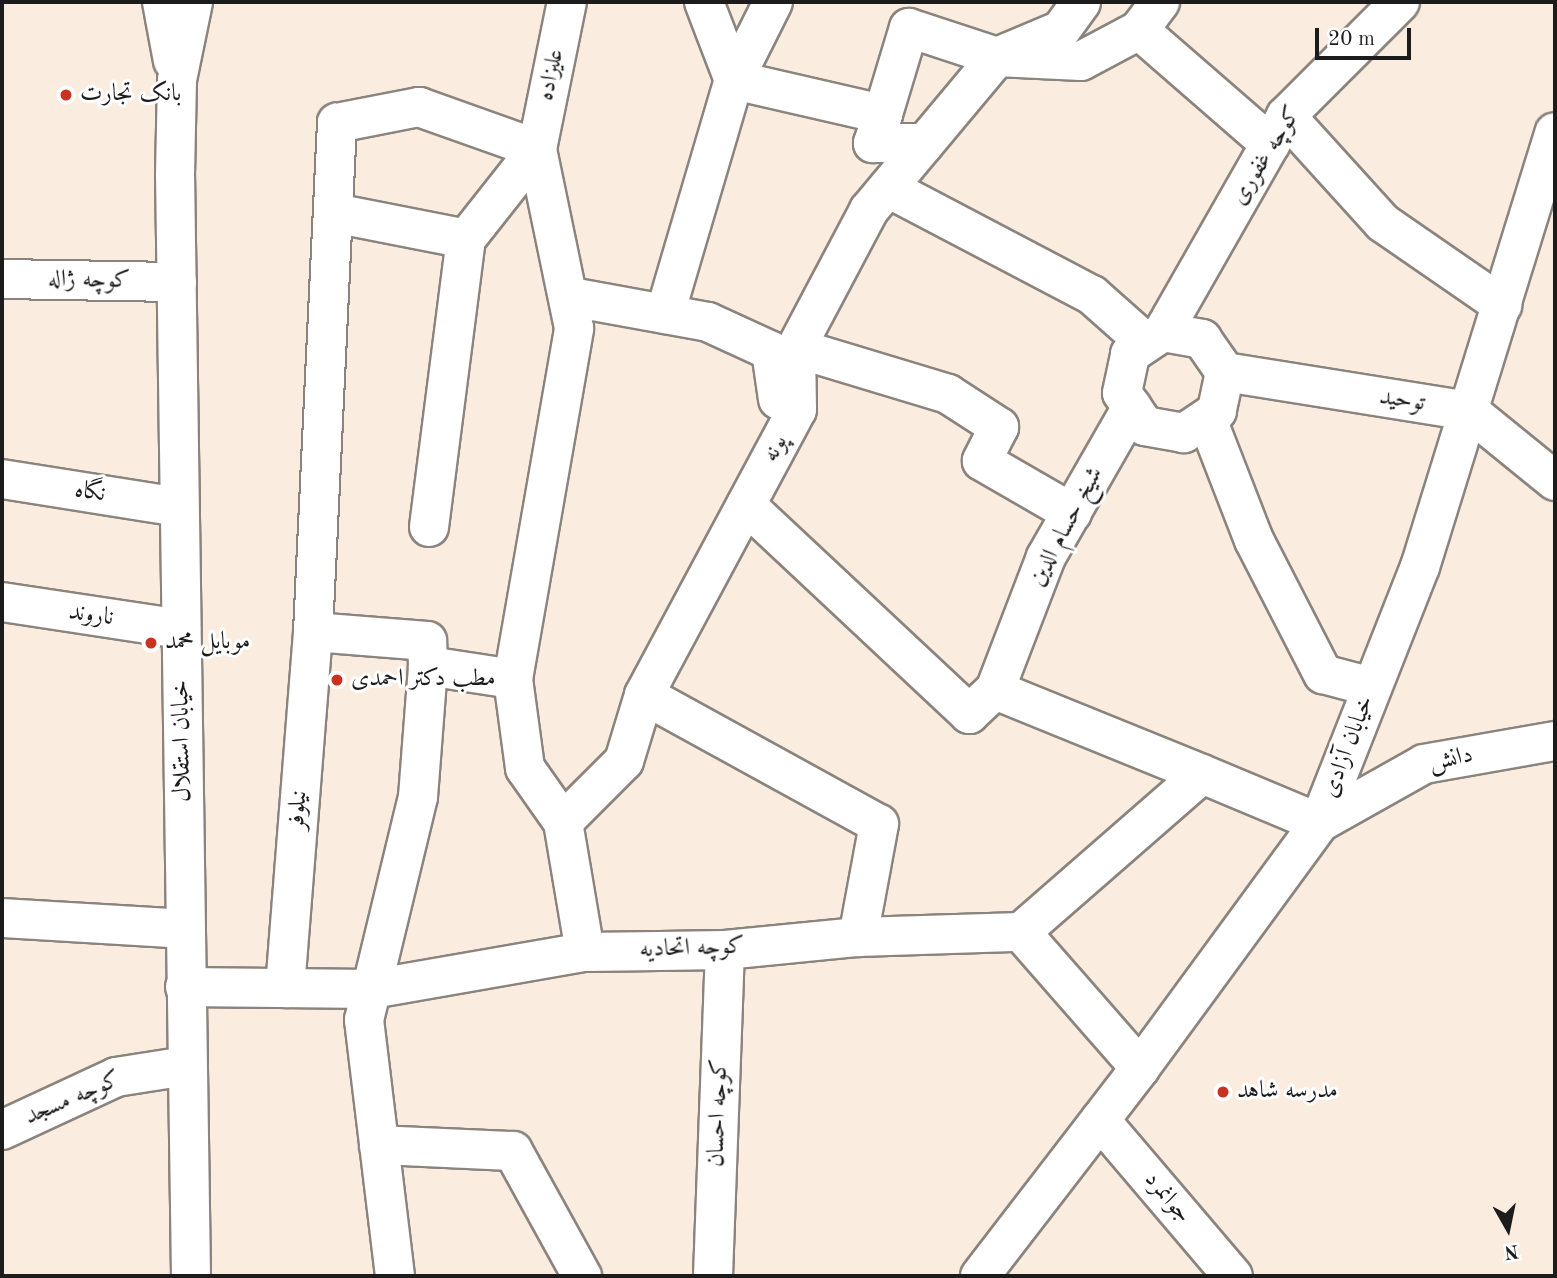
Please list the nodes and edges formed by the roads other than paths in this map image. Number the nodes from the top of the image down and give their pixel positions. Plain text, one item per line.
1 (162, 2) edge
2 (193, 2) edge
3 (567, 2) edge
4 (704, 2) edge
5 (773, 2) edge
6 (1081, 2) edge
7 (1400, 2) edge
8 (1149, 16) edge
9 (997, 57) junction
10 (177, 80) junction
11 (734, 80) junction
12 (883, 114) junction
13 (1278, 130) junction
14 (1555, 132) edge
15 (925, 143) junction
16 (537, 149) junction
17 (888, 188) junction
18 (334, 213) junction
19 (1542, 225) edge
20 (466, 239) junction
21 (2, 279) edge
22 (177, 282) junction
23 (571, 297) junction
24 (1502, 305) junction
25 (665, 314) junction
26 (1155, 337) junction
27 (796, 348) junction
28 (1225, 372) junction
29 (1132, 407) junction
30 (797, 410) junction
31 (1469, 411) junction
32 (1207, 419) junction
33 (2, 479) edge
34 (1555, 481) edge
35 (746, 506) junction
36 (179, 507) junction
37 (1072, 513) junction
38 (429, 527) dead end
39 (4, 612) edge
40 (181, 629) junction
41 (313, 632) junction
42 (428, 666) junction
43 (513, 679) junction
44 (1372, 687) junction
45 (995, 690) junction
46 (644, 695) junction
47 (1555, 741) edge
48 (1202, 774) junction
49 (563, 822) junction
50 (1319, 823) junction
51 (2, 918) edge
52 (184, 929) junction
53 (1021, 932) junction
54 (858, 937) junction
55 (724, 950) junction
56 (585, 952) junction
57 (185, 987) junction
58 (285, 988) junction
59 (372, 989) junction
60 (186, 1066) junction
61 (1140, 1068) junction
62 (1100, 1119) junction
63 (2, 1130) edge
64 (379, 1145) junction
65 (191, 1276) edge
66 (395, 1276) edge
67 (582, 1276) edge
68 (713, 1276) edge
69 (980, 1276) edge
70 (1233, 1276) edge

1 - 10 street, خیابان استقلال
2 - 10 street, خیابان استقلال
3 - 16 street, علیزاده
4 - 11 street
5 - 11 street
6 - 9 street, پونه
7 - 13 street, کوچه غفوری
8 - 9 street
8 - 13 street
9 - 12 street
9 - 15 street, پونه
10 - 22 street, خیابان استقلال
11 - 12 street
11 - 25 street
12 - 15 street
13 - 24 street
13 - 26 street, کوچه غفوری
14 - 19 street, خیابان آزادی
15 - 17 street, پونه
16 - 18 street, نیلوفر
16 - 20 street
16 - 23 street
17 - 26 street
17 - 27 street, پونه
18 - 20 street
18 - 41 street, نیلوفر
19 - 24 street, خیابان آزادی
20 - 38 street
21 - 22 street, کوچه ژاله
22 - 36 street, خیابان استقلال
23 - 25 street
23 - 43 street
24 - 31 street, خیابان آزادی
25 - 30 street
26 - 28 street
26 - 29 street
27 - 30 street, پونه
27 - 37 street
28 - 31 street, توحید
28 - 32 street
29 - 32 street
29 - 37 street, شیخ حسام الدین
30 - 35 street, پونه
31 - 34 street
31 - 44 street, خیابان آزادی
32 - 44 street
33 - 36 street, نگاه
35 - 45 street
35 - 46 street, پونه
36 - 40 street, خیابان استقلال
37 - 45 street, شیخ حسام الدین
39 - 40 street, ناروند
40 - 52 street, خیابان استقلال
41 - 42 street
41 - 58 street, نیلوفر
42 - 43 street
42 - 59 street
43 - 49 street
44 - 50 street, خیابان آزادی
45 - 48 street
46 - 49 street, پونه
46 - 54 street
47 - 50 street, دانش
48 - 50 street
48 - 53 street
49 - 56 street
50 - 61 street, خیابان آزادی
51 - 52 street
52 - 57 street, خیابان استقلال
53 - 54 street, کوچه اتحادیه
53 - 61 street
54 - 55 street, کوچه اتحادیه
55 - 56 street, کوچه اتحادیه
55 - 68 street, کوچه احسان
56 - 59 street, کوچه اتحادیه
57 - 58 street, کوچه اتحادیه
57 - 60 street, خیابان استقلال
58 - 59 street, کوچه اتحادیه
59 - 64 street
60 - 63 street, کوچه مسجد
60 - 65 street, خیابان استقلال
61 - 62 street, خیابان آزادی
62 - 69 street, خیابان آزادی
62 - 70 street, جوانمرد
64 - 66 street
64 - 67 street

